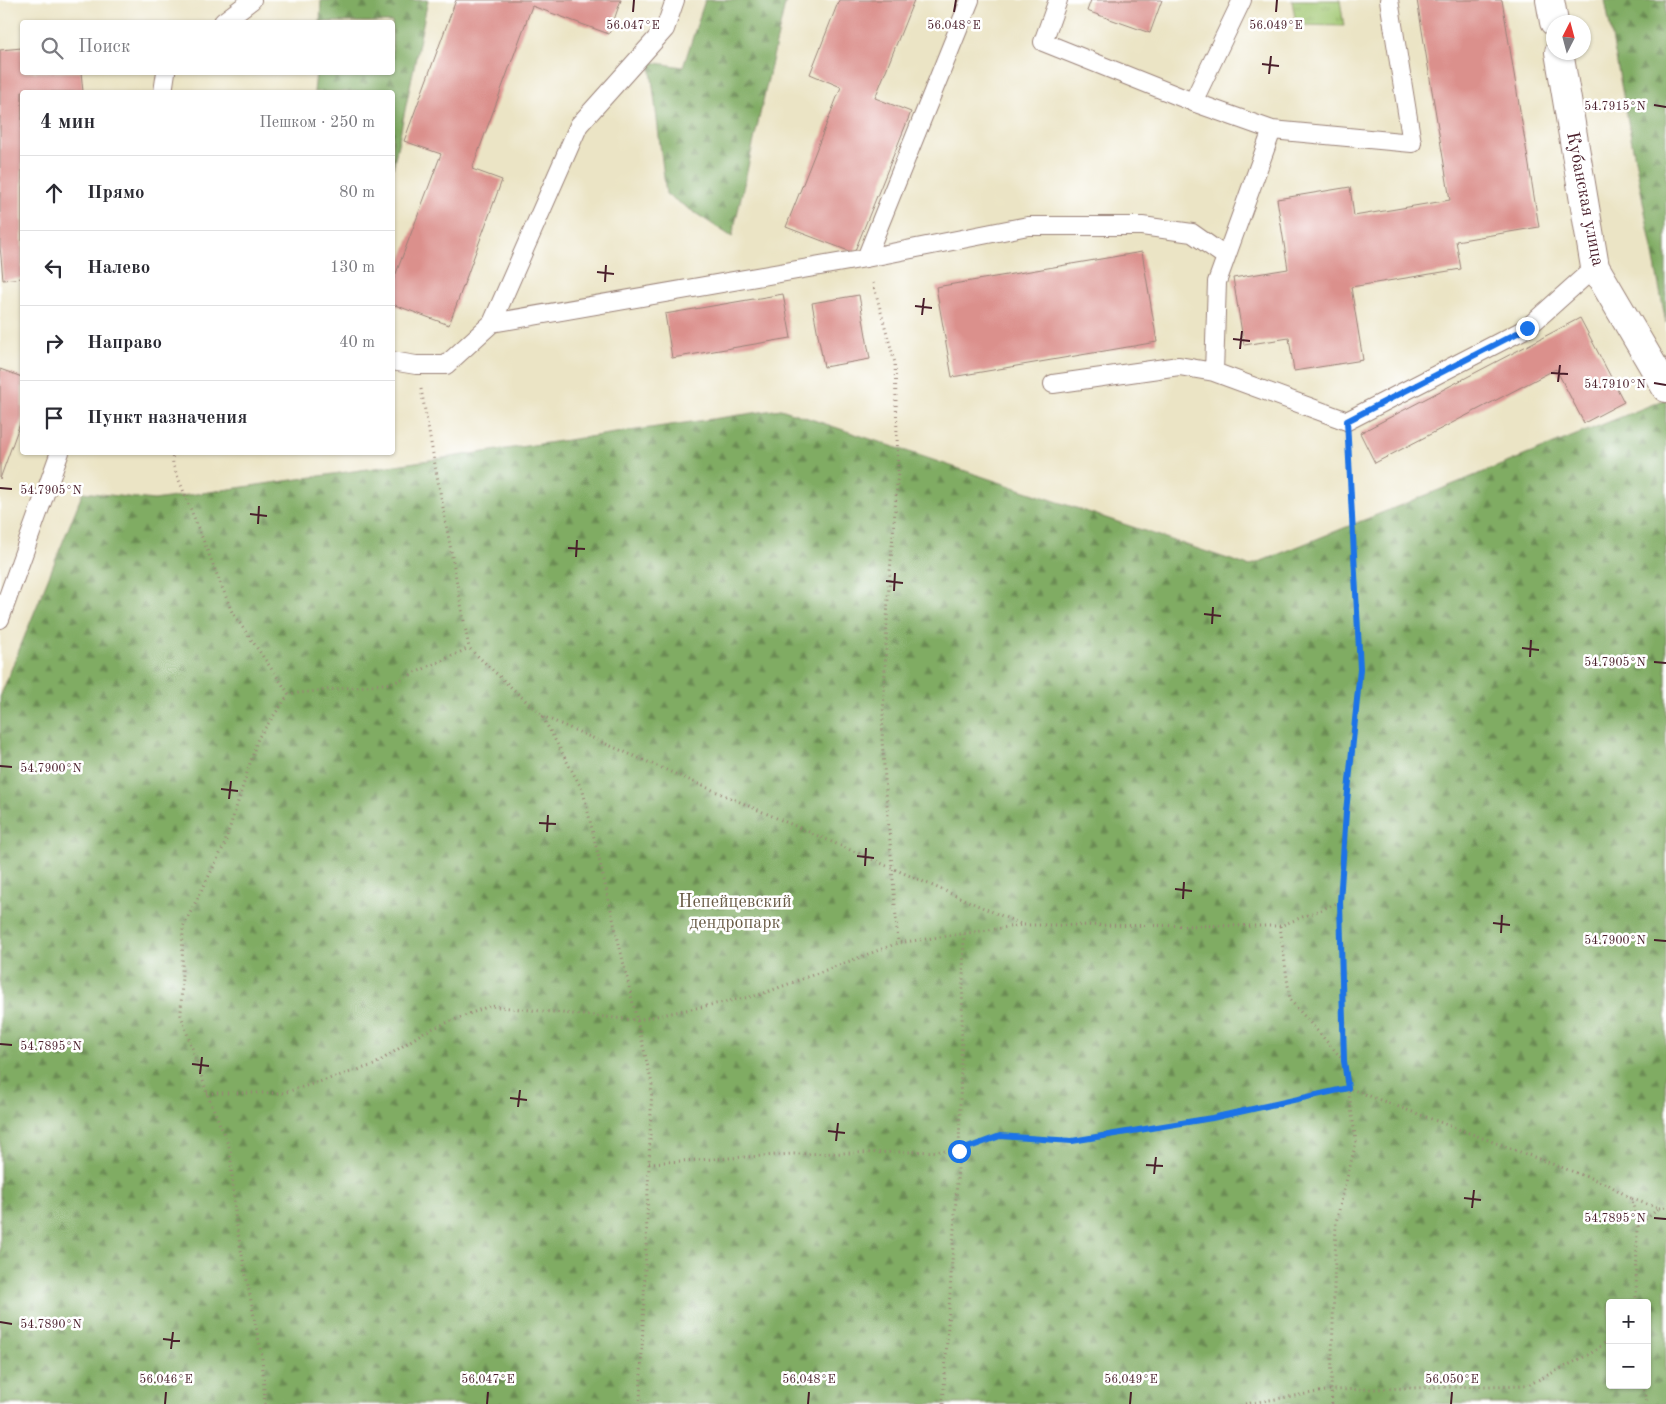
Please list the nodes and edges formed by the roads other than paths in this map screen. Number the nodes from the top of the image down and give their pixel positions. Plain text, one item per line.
1 (252, 0) edge
2 (675, 0) edge
3 (970, 0) edge
4 (1058, 0) edge
5 (1242, 0) edge
6 (1389, 0) edge
7 (1550, 0) edge
8 (1553, 15) edge
9 (226, 20) edge
10 (1560, 60) edge
11 (166, 75) edge
12 (163, 90) edge
13 (1193, 102) junction
14 (1272, 130) junction
15 (1226, 257) junction
16 (866, 258) junction
17 (1595, 267) junction
18 (492, 323) junction
19 (395, 362) edge
20 (1214, 372) junction
21 (1053, 384) dead end
22 (1666, 388) edge
23 (59, 455) edge
24 (0, 619) edge

1 - 9 lane
2 - 18 lane
3 - 16 lane
4 - 13 lane
5 - 13 lane
6 - 14 lane
7 - 8 street
10 - 17 street, Кубанская улица
11 - 12 lane
13 - 14 lane
14 - 15 lane
15 - 16 lane
15 - 20 lane
16 - 18 lane
17 - 20 lane
17 - 22 street, Кубанская улица
18 - 19 lane
20 - 21 lane
23 - 24 lane

